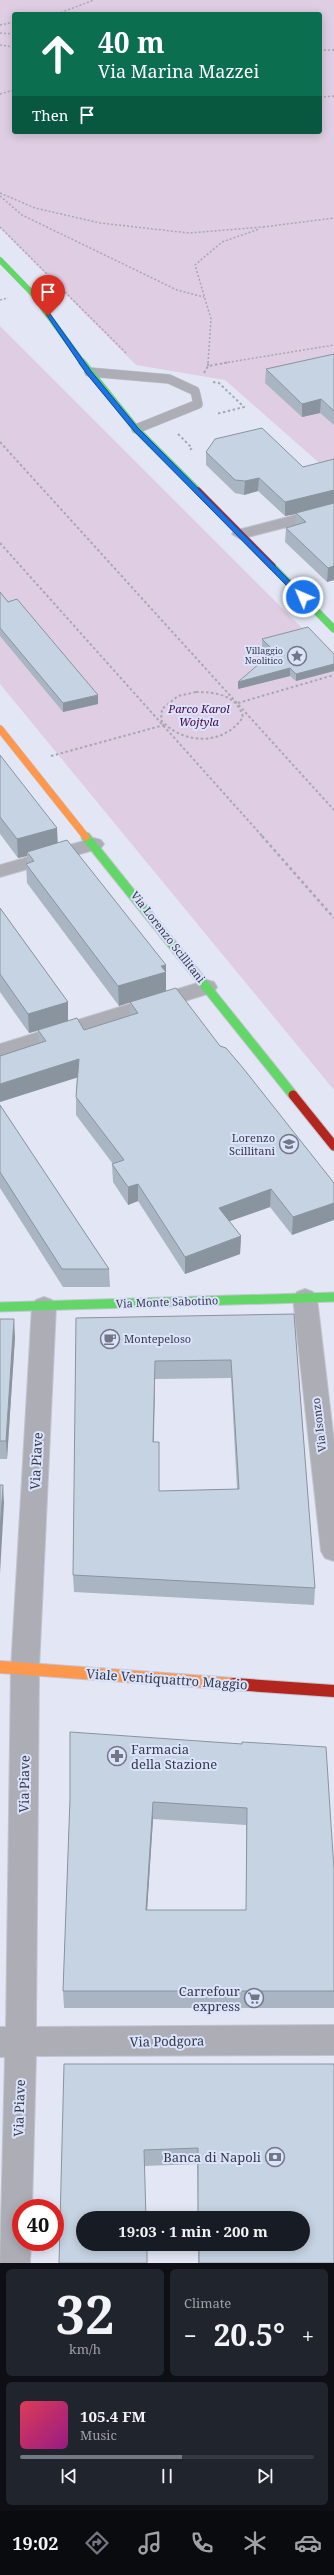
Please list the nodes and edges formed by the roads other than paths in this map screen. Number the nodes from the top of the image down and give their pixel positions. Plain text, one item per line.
1 (0, 260) edge
2 (88, 372) junction
3 (136, 429) junction
4 (334, 510) edge
5 (240, 534) junction
6 (334, 629) edge
7 (0, 729) edge
8 (94, 844) junction
9 (0, 871) edge
10 (207, 987) junction
11 (0, 1051) edge
12 (334, 1146) edge
13 (334, 1297) edge
14 (305, 1298) junction
15 (44, 1306) junction
16 (0, 1308) edge
17 (334, 1551) edge
18 (12, 1668) edge
19 (334, 1691) edge
20 (334, 2040) edge
21 (10, 2042) edge
22 (14, 2263) edge

1 - 2 street
2 - 3 street
2 - 3 lane
3 - 5 street
4 - 5 street
5 - 6 street
7 - 8 street, Via Lorenzo Scillitani
8 - 9 street
8 - 10 street, Via Lorenzo Scillitani
10 - 11 street
10 - 12 street, Via Lorenzo Scillitani
13 - 14 street, Via Monte Sabotino
14 - 15 street, Via Monte Sabotino
14 - 17 street, Via Isonzo
15 - 16 street, Via Monte Sabotino
15 - 18 street, Via Piave
18 - 19 street, Viale Ventiquattro Maggio
18 - 21 street, Via Piave
20 - 21 street, Via Podgora
21 - 22 street, Via Piave

